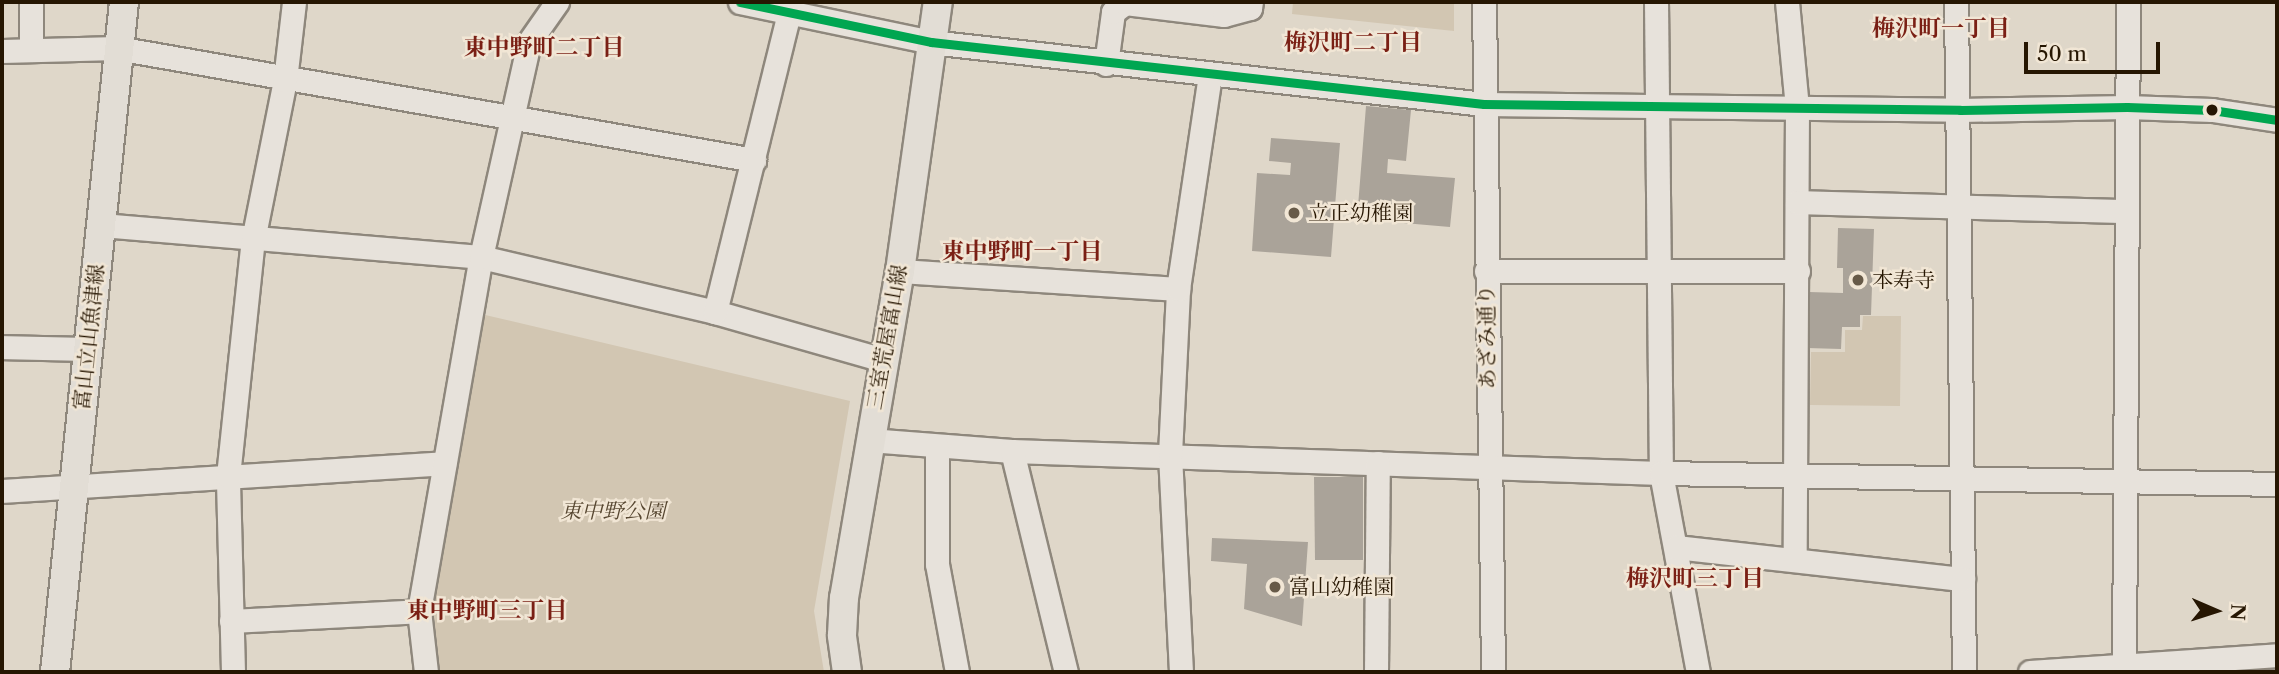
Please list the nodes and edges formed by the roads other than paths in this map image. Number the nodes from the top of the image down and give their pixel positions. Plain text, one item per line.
1 (31, 2) edge
2 (124, 2) edge
3 (294, 2) edge
4 (557, 2) edge
5 (740, 2) edge
6 (938, 2) edge
7 (1251, 2) edge
8 (1484, 2) edge
9 (1656, 2) edge
10 (1787, 2) edge
11 (1956, 2) edge
12 (2128, 2) edge
13 (789, 14) junction
14 (931, 43) junction
15 (117, 48) junction
16 (31, 49) junction
17 (2, 51) edge
18 (1106, 64) junction
19 (1210, 76) junction
20 (285, 80) junction
21 (1484, 104) junction
22 (1657, 106) junction
23 (2127, 107) junction
24 (1797, 108) junction
25 (1960, 110) junction
26 (513, 118) junction
27 (2277, 120) edge
28 (754, 160) junction
29 (1797, 202) junction
30 (1961, 207) junction
31 (2127, 211) junction
32 (101, 225) junction
33 (253, 240) junction
34 (481, 257) junction
35 (900, 271) junction
36 (1486, 271) junction
37 (1660, 271) junction
38 (1798, 271) junction
39 (1178, 289) junction
40 (715, 312) junction
41 (2, 347) edge
42 (87, 349) junction
43 (883, 360) junction
44 (869, 440) junction
45 (937, 447) junction
46 (1012, 451) junction
47 (1170, 454) junction
48 (444, 463) junction
49 (1378, 463) junction
50 (1488, 467) junction
51 (1661, 473) junction
52 (1798, 474) junction
53 (228, 477) junction
54 (1963, 477) junction
55 (2125, 481) junction
56 (2277, 484) edge
57 (73, 486) junction
58 (2, 491) edge
59 (1676, 547) junction
60 (1795, 560) junction
61 (1963, 579) junction
62 (419, 611) junction
63 (231, 621) junction
64 (2277, 655) edge
65 (2124, 669) edge
66 (55, 672) edge
67 (233, 672) edge
68 (426, 672) edge
69 (847, 672) edge
70 (957, 672) edge
71 (1066, 672) edge
72 (1181, 672) edge
73 (1376, 672) edge
74 (1493, 672) edge
75 (1698, 672) edge
76 (1964, 672) edge
77 (2030, 672) edge

1 - 16 street
2 - 15 main road, 富山立山魚津線
3 - 20 street
4 - 26 street
5 - 13 street
6 - 14 main road, 三室荒屋富山線
7 - 18 street
8 - 21 street, あざみ通り
9 - 22 street
10 - 24 street
11 - 25 street
12 - 23 street
13 - 14 street
13 - 28 street
14 - 18 street
14 - 35 main road, 三室荒屋富山線
15 - 16 street
15 - 20 street
15 - 32 main road, 富山立山魚津線
16 - 17 street
18 - 19 street
19 - 21 street
19 - 39 street
20 - 26 street
20 - 33 street
21 - 22 street
21 - 36 street, あざみ通り
22 - 24 street
22 - 37 street
23 - 25 street
23 - 27 street
23 - 31 street
24 - 25 street
24 - 29 street
25 - 30 street
26 - 28 street
26 - 34 street
28 - 40 street
29 - 30 street
29 - 38 street
30 - 31 street
30 - 54 street
31 - 55 street
32 - 33 street
32 - 42 main road, 富山立山魚津線
33 - 34 street
33 - 53 street
34 - 40 street
34 - 48 street
35 - 39 street
35 - 43 main road, 三室荒屋富山線
36 - 37 street
36 - 50 street, あざみ通り
37 - 38 street
37 - 51 street
38 - 52 street
39 - 47 street
40 - 43 street
41 - 42 street
42 - 57 main road, 富山立山魚津線
43 - 44 main road, 三室荒屋富山線
44 - 45 street
44 - 69 main road, 三室荒屋富山線
45 - 46 street
45 - 70 street
46 - 47 street
46 - 71 street
47 - 49 street
47 - 72 street
48 - 53 street
48 - 62 street
49 - 50 street
49 - 73 street
50 - 51 street
50 - 74 street, あざみ通り
51 - 52 street
51 - 59 street
52 - 54 street
52 - 60 street
53 - 57 street
53 - 63 street
54 - 55 street
54 - 61 street
55 - 56 street
55 - 65 street
57 - 58 street
57 - 66 main road, 富山立山魚津線
59 - 60 street
59 - 75 street
60 - 61 street
61 - 76 street
62 - 63 street
62 - 68 street
63 - 67 street
64 - 65 street
65 - 77 street

